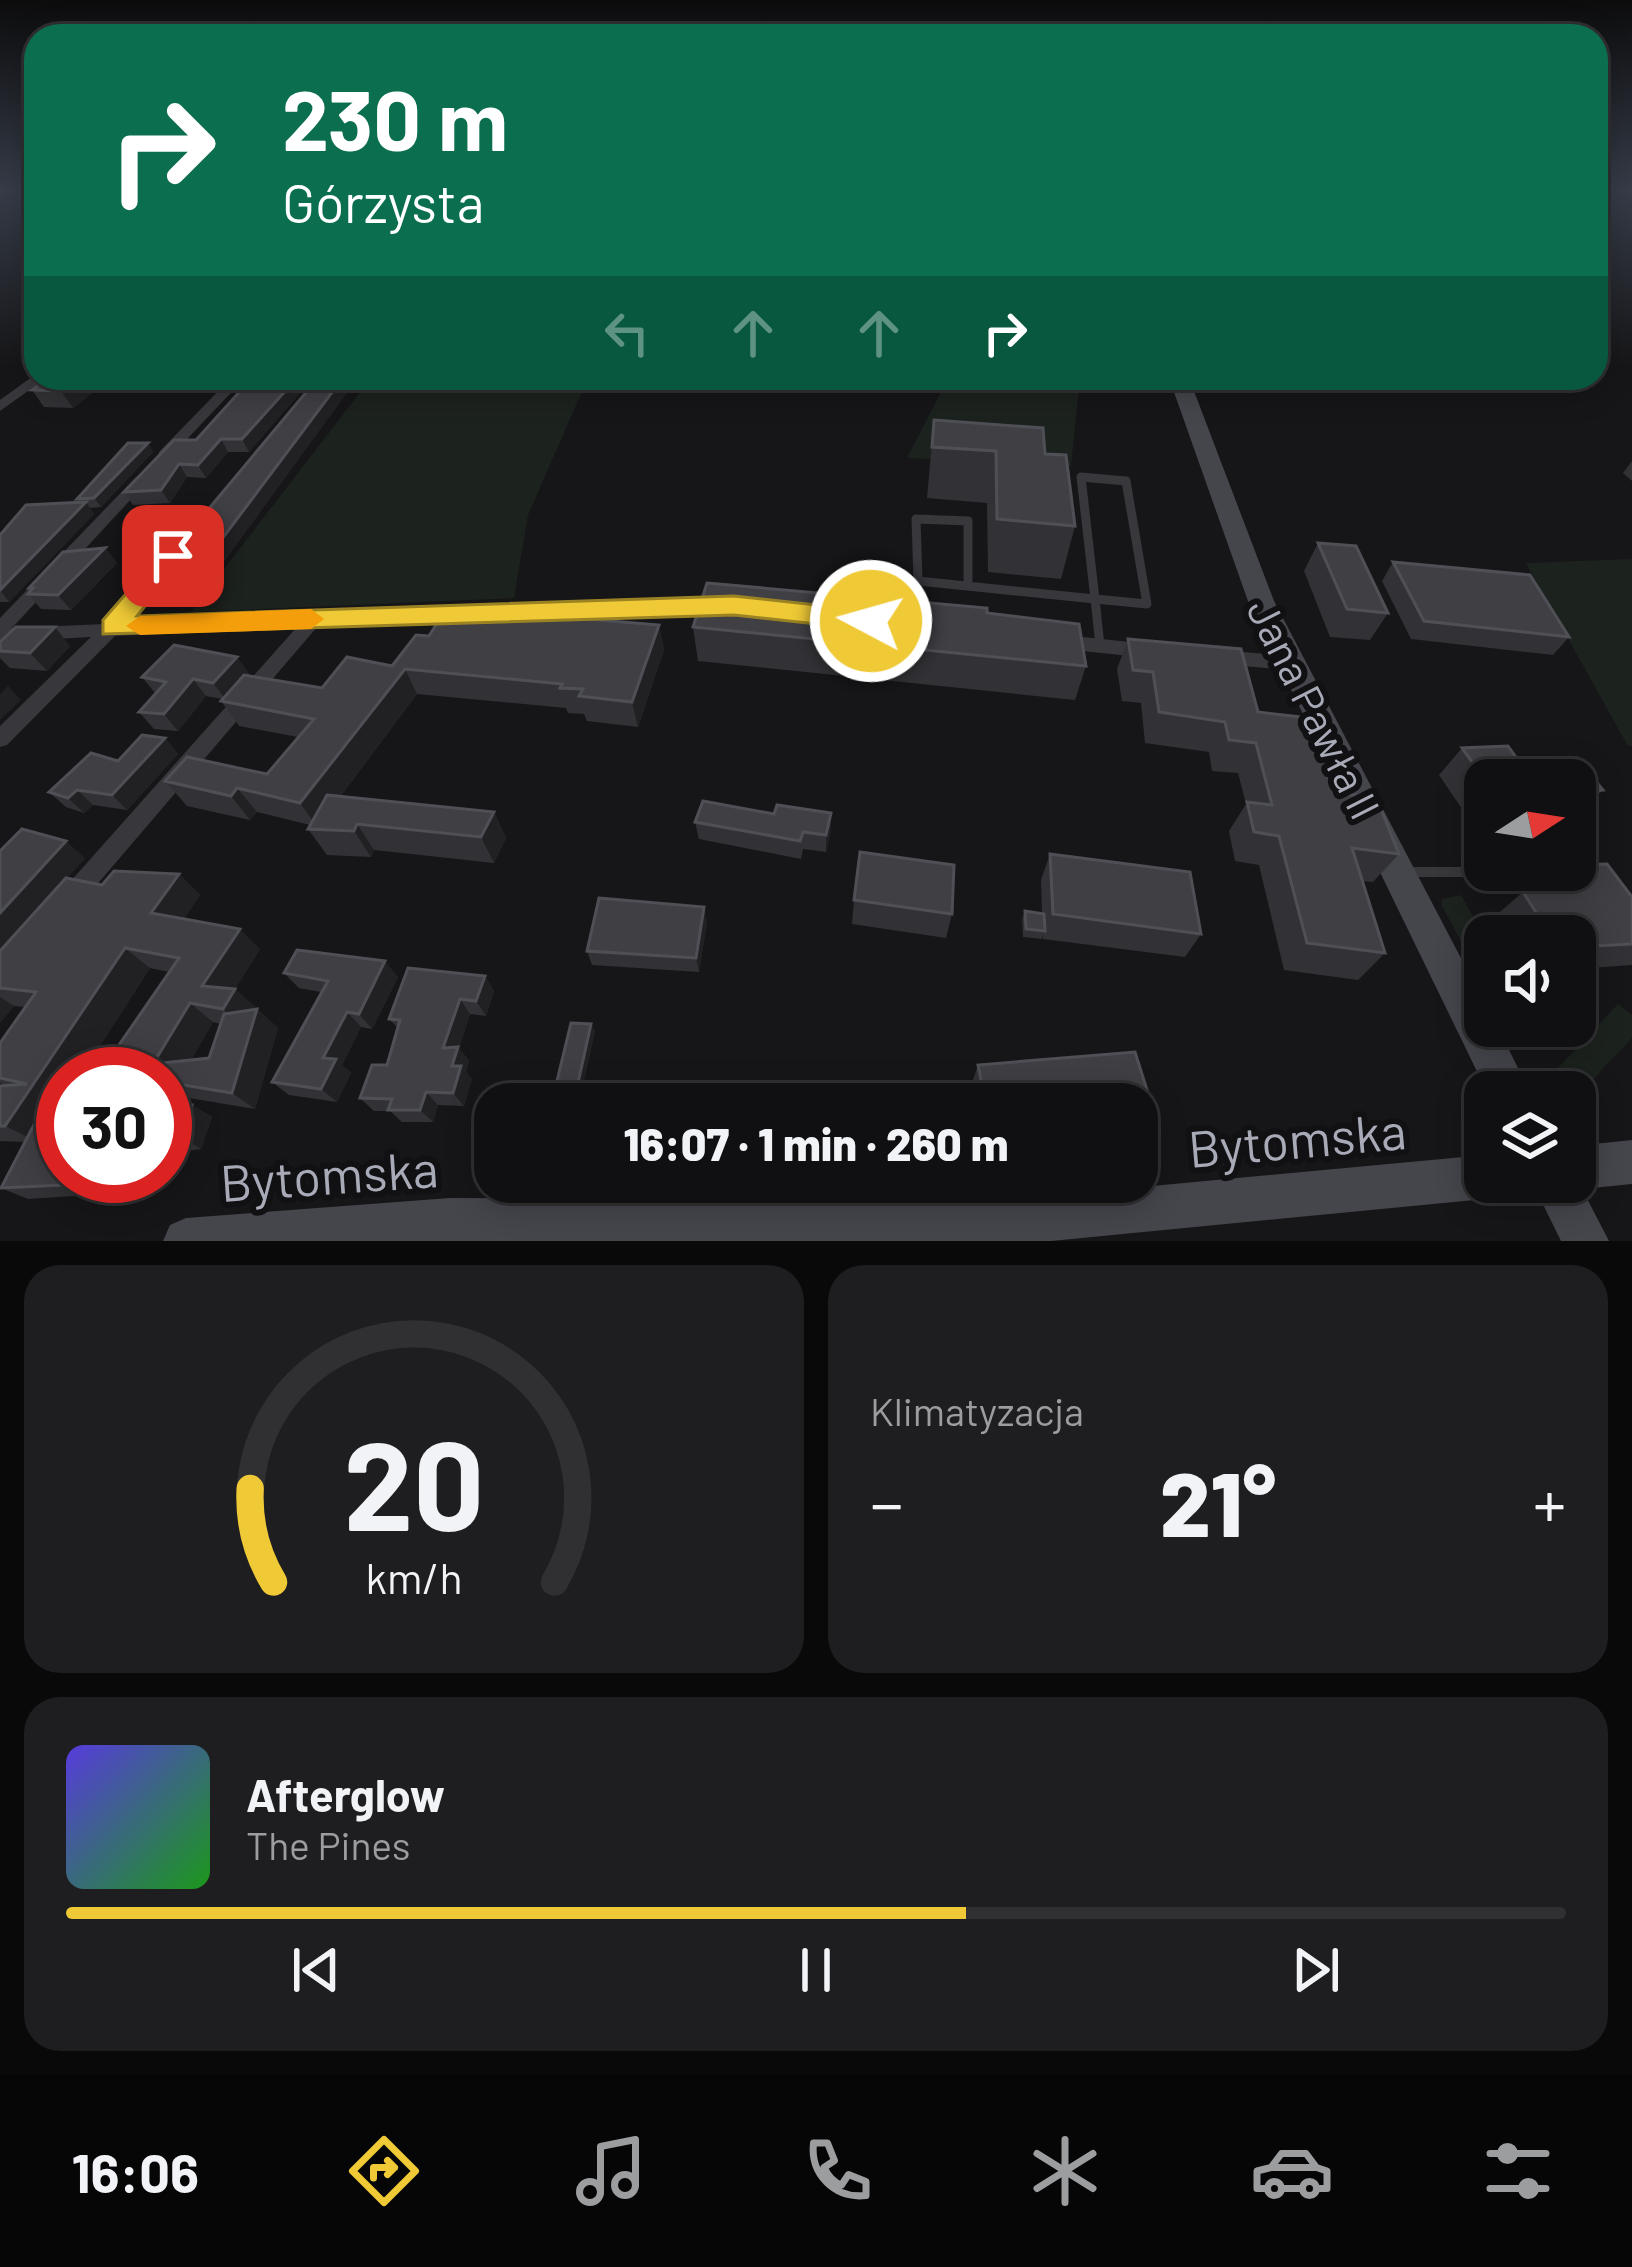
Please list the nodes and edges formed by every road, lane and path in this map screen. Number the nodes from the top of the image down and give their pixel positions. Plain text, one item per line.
1 (24, 388) edge
2 (227, 390) edge
3 (1183, 390) edge
4 (0, 407) edge
5 (204, 520) edge
6 (968, 586) junction
7 (1095, 599) junction
8 (734, 605) edge
9 (314, 619) junction
10 (112, 627) junction
11 (0, 632) edge
12 (1031, 638) edge
13 (1100, 646) junction
14 (1292, 663) junction
15 (0, 739) edge
16 (1398, 872) junction
17 (1464, 872) edge
18 (47, 925) edge
19 (1498, 1071) edge
20 (1632, 1162) edge
21 (1596, 1166) edge
22 (1464, 1179) edge
23 (1565, 1203) edge
24 (186, 1241) edge
25 (1586, 1241) edge

1 - 4 street
2 - 11 street
3 - 14 street, Jana Pawła II
5 - 10 street
6 - 6 lane
6 - 7 lane
7 - 7 lane
7 - 13 lane
8 - 9 street
9 - 10 street
9 - 18 street
10 - 11 street
10 - 15 street
12 - 13 street
13 - 14 street
14 - 16 street, Jana Pawła II
16 - 17 lane
16 - 19 street, Jana Pawła II
20 - 21 street
22 - 24 street, Bytomska
23 - 25 street

